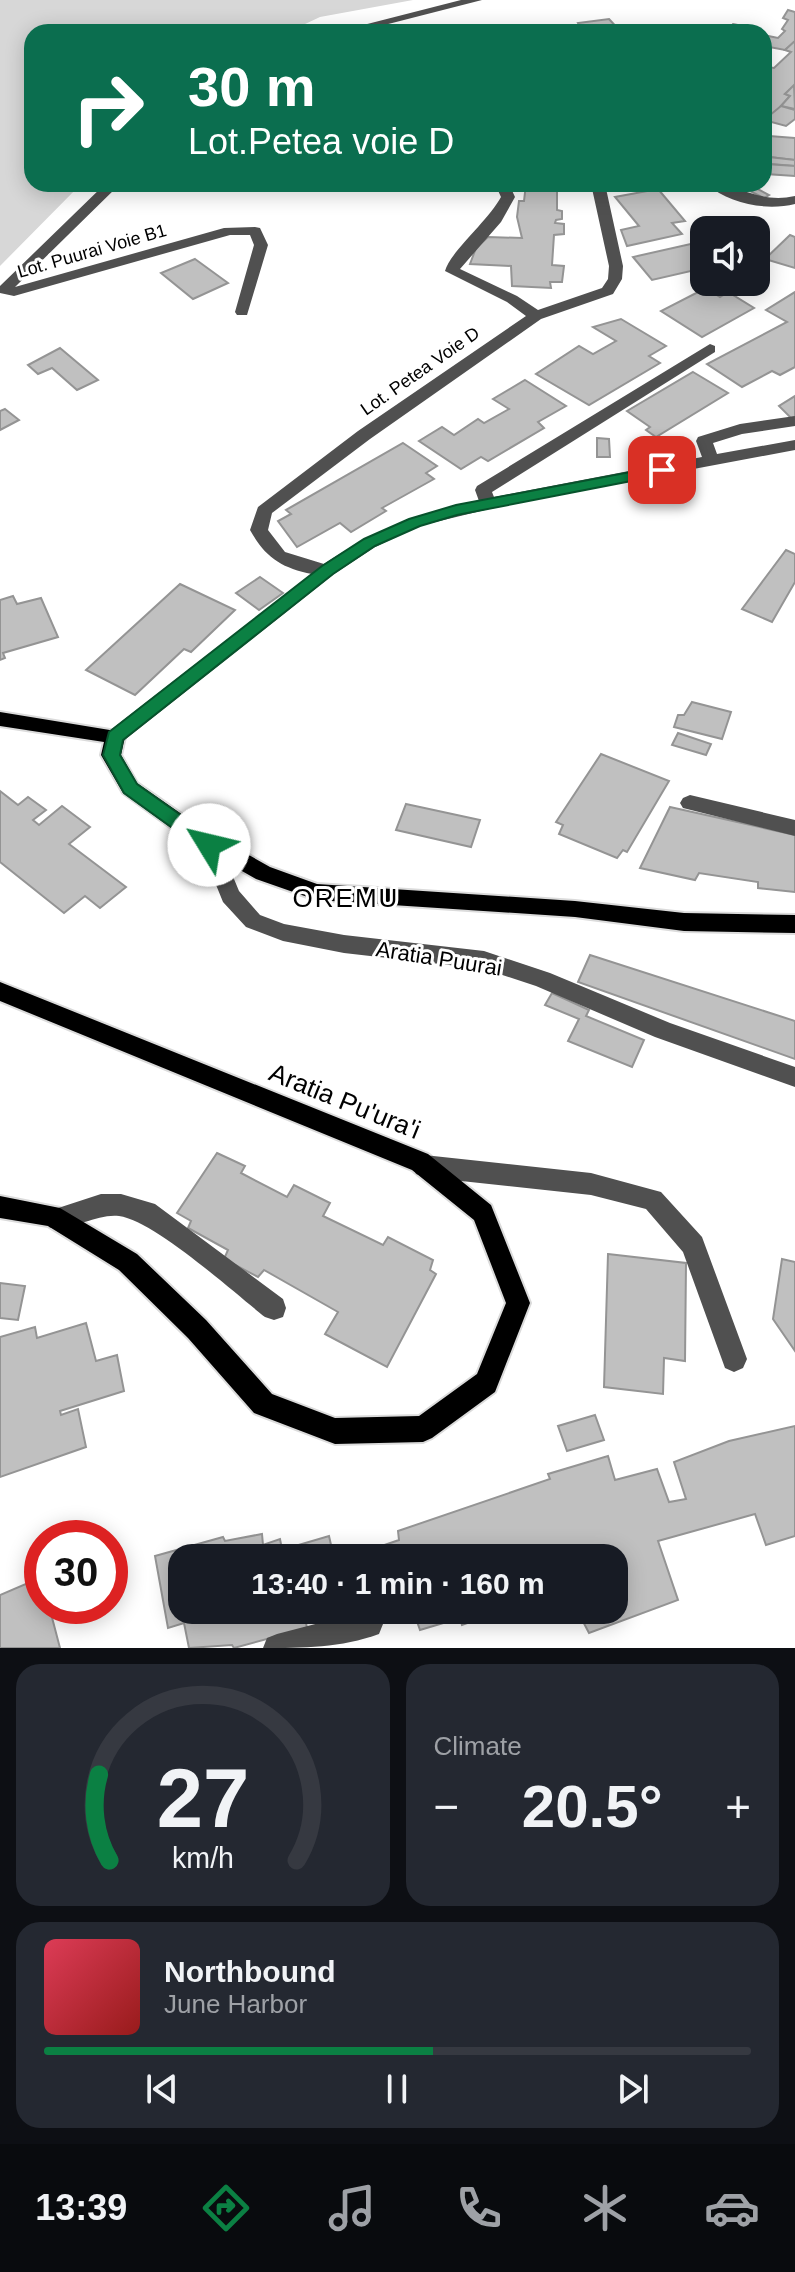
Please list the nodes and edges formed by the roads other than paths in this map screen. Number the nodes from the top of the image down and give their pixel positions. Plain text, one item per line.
1 (476, 0) edge
2 (376, 24) edge
3 (105, 192) edge
4 (506, 192) edge
5 (600, 192) edge
6 (732, 192) edge
7 (795, 200) edge
8 (242, 312) dead end
9 (536, 316) junction
10 (710, 349) dead end
11 (795, 421) edge
12 (795, 445) edge
13 (712, 461) junction
14 (488, 504) junction
15 (327, 571) junction
16 (0, 719) edge
17 (115, 737) junction
18 (690, 803) dead end
19 (795, 828) edge
20 (209, 843) junction
21 (795, 924) edge
22 (0, 991) edge
23 (795, 1077) edge
24 (424, 1166) junction
25 (0, 1207) edge
26 (57, 1219) junction
27 (274, 1308) dead end
28 (734, 1359) dead end
29 (369, 1624) dead end
30 (277, 1648) edge

1 - 2 street
3 - 8 street, Lot. Puurai Voie B1
4 - 9 street
5 - 9 street, Lot. Petea Voie D
6 - 7 street
9 - 15 street, Lot. Petea Voie D
10 - 14 street
11 - 13 street
12 - 13 street
13 - 14 street
14 - 15 street
15 - 17 street
16 - 17 main road
17 - 20 main road
18 - 19 street
20 - 21 main road
20 - 23 street, Aratia Puurai
22 - 24 main road, Aratia Pu'ura'i
24 - 26 main road, Aratia Pu'ura'i
24 - 28 street
25 - 26 main road, Aratia Pu'ura'i
26 - 27 street
29 - 30 street

